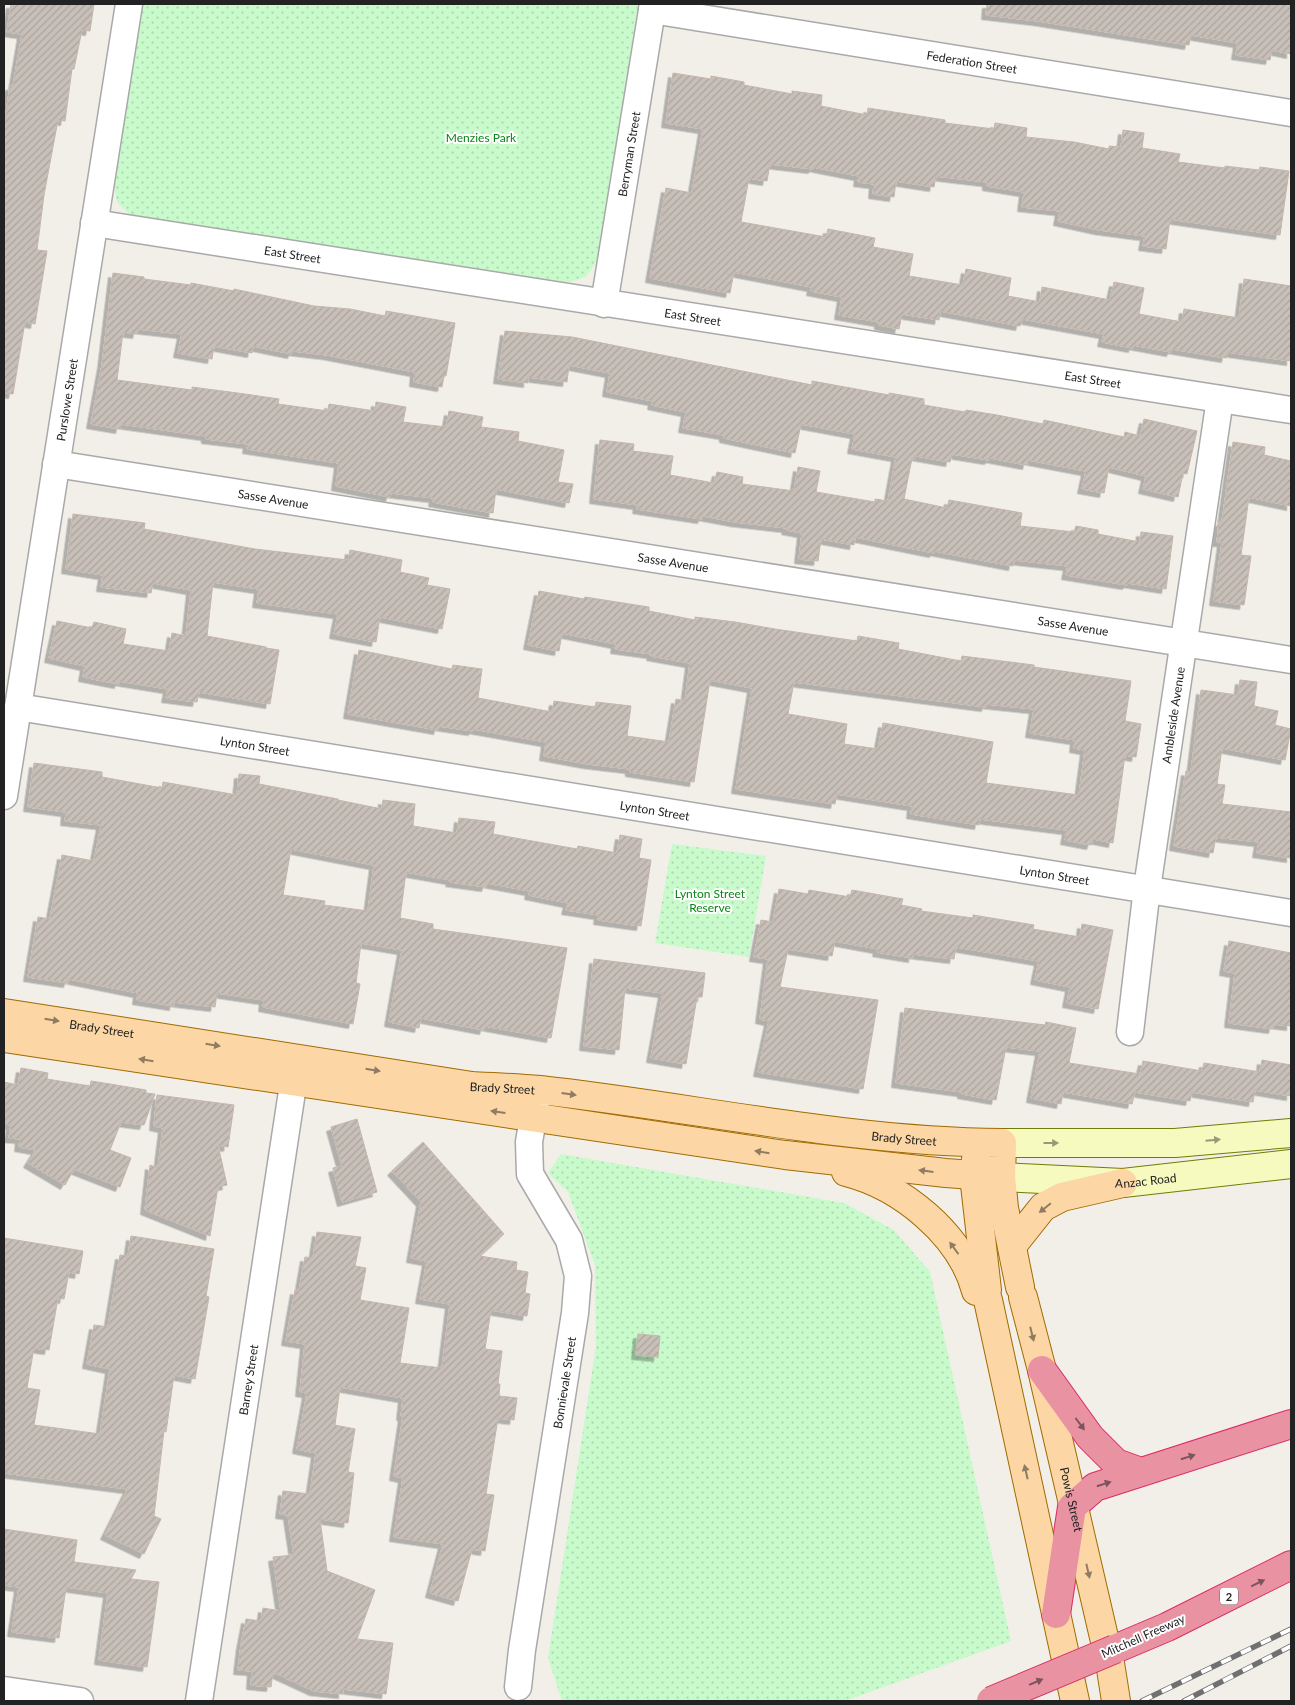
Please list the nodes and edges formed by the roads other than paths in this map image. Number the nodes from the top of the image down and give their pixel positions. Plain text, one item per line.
1 (129, 4) edge
2 (653, 7) edge
3 (1291, 113) edge
4 (94, 223) junction
5 (604, 304) junction
6 (1220, 399) junction
7 (1291, 410) edge
8 (56, 464) junction
9 (1184, 642) junction
10 (1291, 660) edge
11 (18, 707) junction
12 (4, 796) edge
13 (1147, 888) junction
14 (1291, 913) edge
15 (4, 1013) edge
16 (1130, 1032) dead end
17 (4, 1038) edge
18 (295, 1070) junction
19 (539, 1090) junction
20 (533, 1117) junction
21 (1291, 1133) edge
22 (990, 1143) junction
23 (810, 1158) junction
24 (1291, 1164) edge
25 (988, 1176) junction
26 (1123, 1183) junction
27 (1012, 1246) junction
28 (982, 1296) junction
29 (1042, 1370) junction
30 (1291, 1424) edge
31 (1141, 1472) junction
32 (1072, 1507) junction
33 (1291, 1565) edge
34 (1056, 1614) junction
35 (518, 1687) dead end
36 (4, 1690) edge
37 (80, 1701) edge
38 (199, 1701) edge
39 (991, 1701) edge
40 (1075, 1701) edge
41 (1116, 1701) edge

1 - 4 street, Purslowe Street
2 - 3 street, Federation Street
2 - 5 street, Berryman Street
4 - 5 street, East Street
4 - 8 street, Purslowe Street
5 - 6 street, East Street
6 - 7 street, East Street
6 - 9 street, Ambleside Avenue
8 - 9 street, Sasse Avenue
8 - 11 street, Purslowe Street
9 - 10 street, Sasse Avenue
9 - 13 street, Ambleside Avenue
11 - 12 street, Purslowe Street
11 - 13 street, Lynton Street
13 - 14 street, Lynton Street
13 - 16 street, Ambleside Avenue
15 -> 18 main road, Brady Street
18 -> 17 main road, Brady Street
18 -> 19 main road, Brady Street
20 -> 18 main road, Brady Street
18 - 38 street, Barney Street
19 - 20 street, Bonnievale Street
19 -> 22 main road, Brady Street
23 -> 20 main road, Brady Street
20 - 35 street, Bonnievale Street
22 -> 21 main road
22 - 25 main road, Powis Street
25 -> 23 main road, Brady Street
28 -> 23 main road
24 - 26 main road, Anzac Road
25 - 26 main road, Anzac Road
25 - 27 main road, Powis Street
25 - 28 main road, Powis Street
26 -> 27 main road
27 -> 29 main road, Powis Street
34 -> 28 main road, Powis Street
29 -> 31 highway
29 - 32 main road, Powis Street
31 -> 30 highway
32 -> 31 highway
32 - 34 highway
32 -> 41 main road, Powis Street
39 -> 33 highway, Mitchell Freeway / 2, bridge
34 - 40 main road, Powis Street
36 - 37 street

